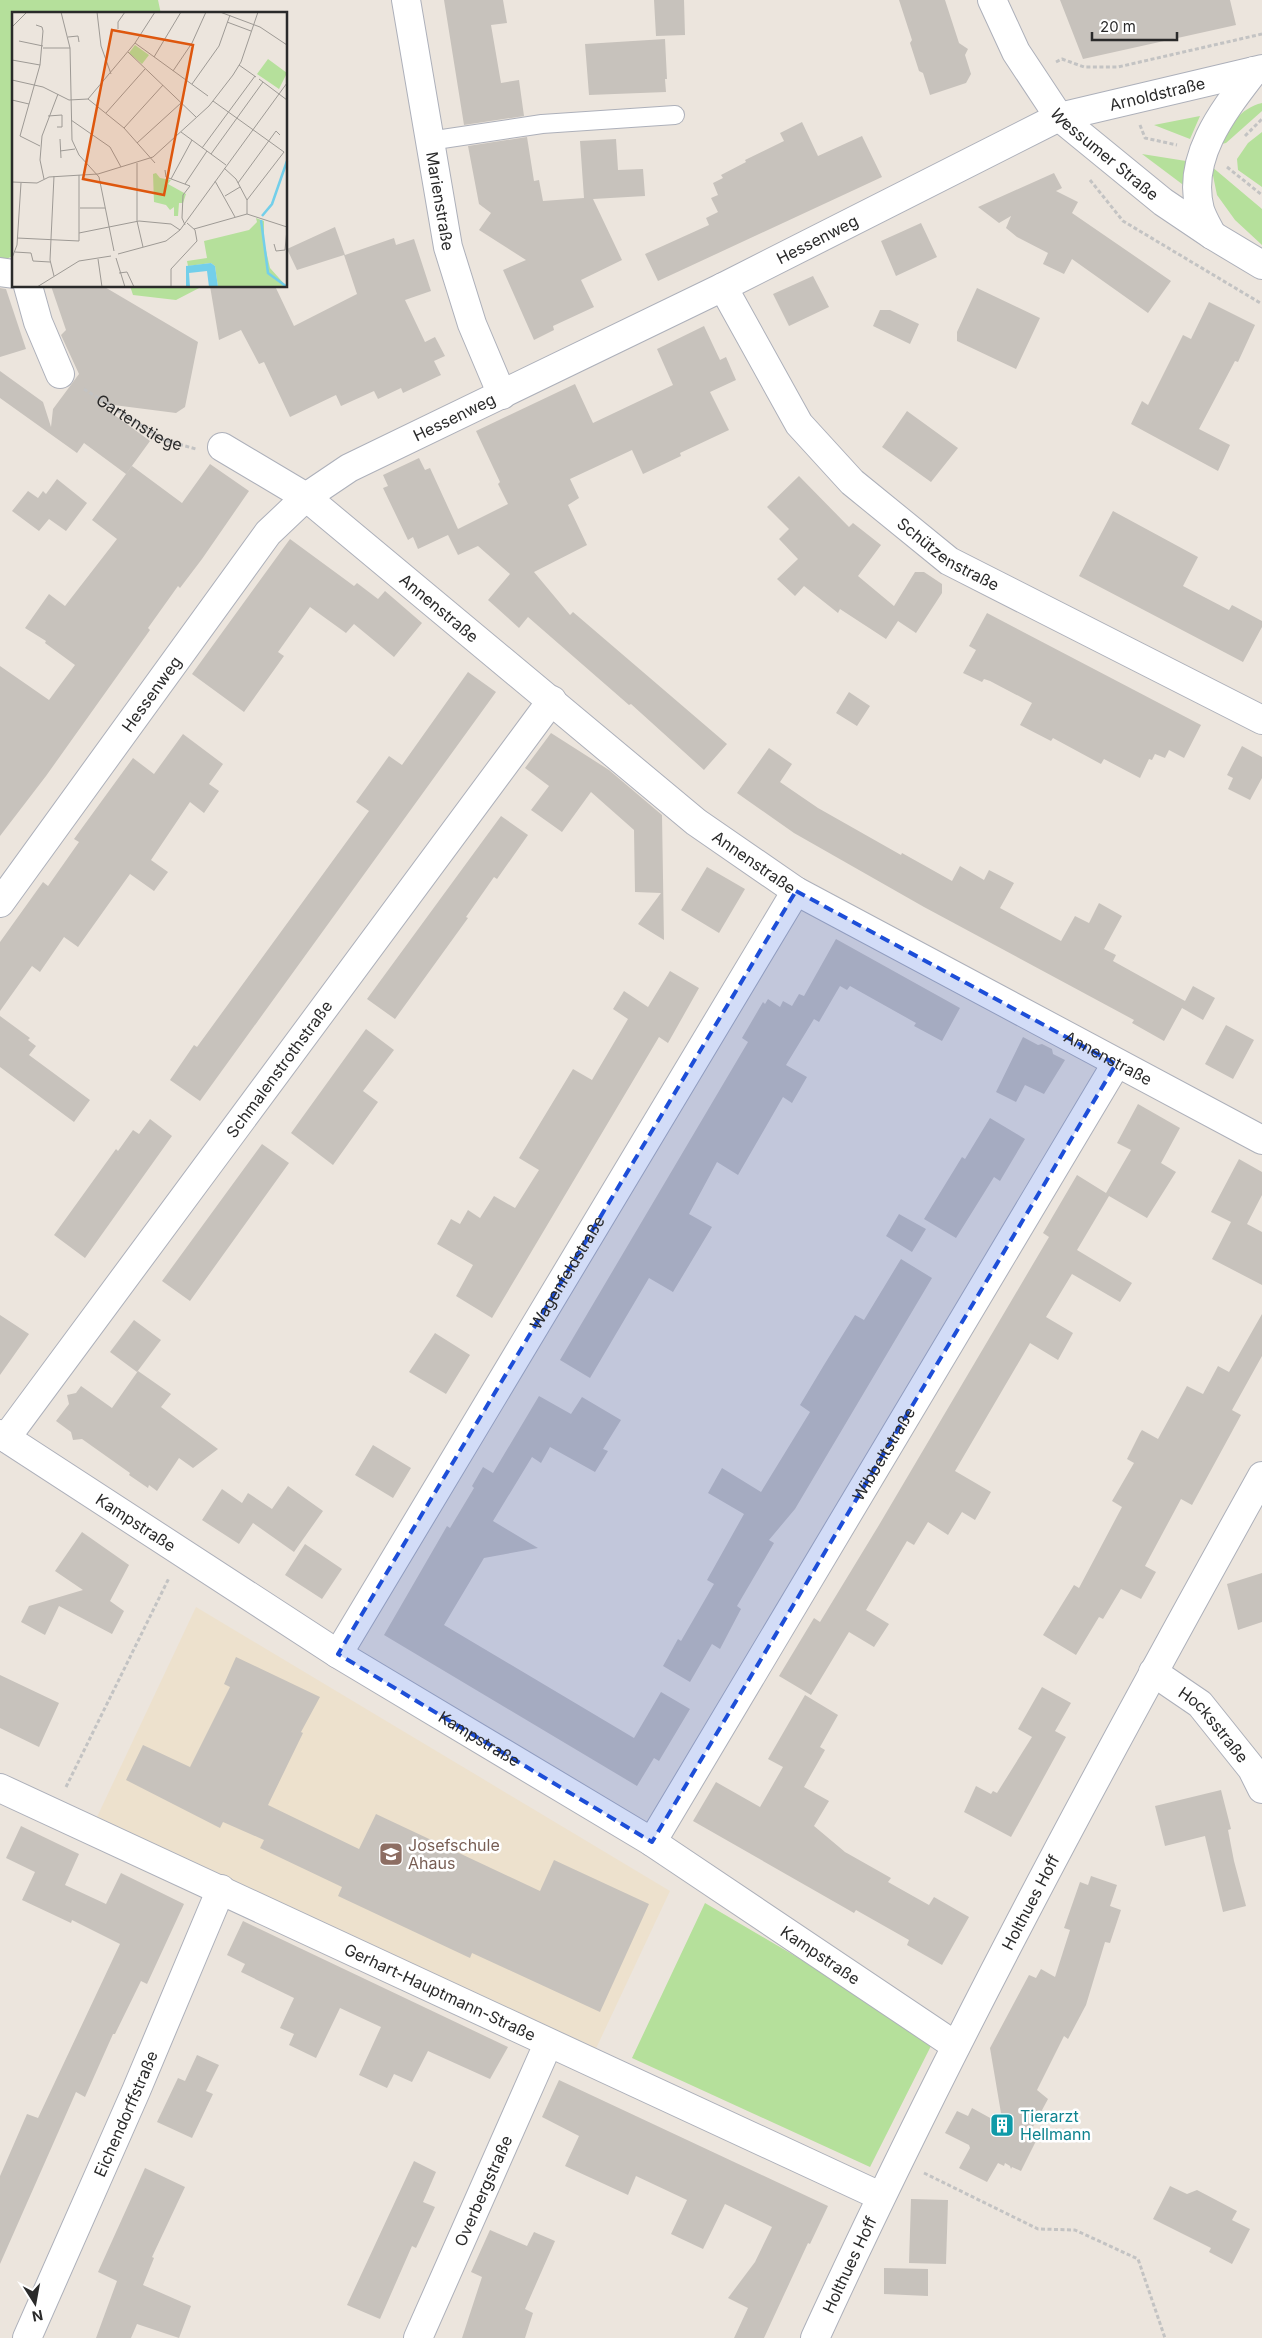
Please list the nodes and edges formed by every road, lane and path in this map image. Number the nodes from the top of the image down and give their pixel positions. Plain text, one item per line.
1 (406, 0) edge
2 (992, 0) edge
3 (1262, 34) edge
4 (1258, 70) edge
5 (1029, 74) junction
6 (675, 115) dead end
7 (1059, 117) junction
8 (429, 141) junction
9 (1204, 151) junction
10 (1262, 195) edge
11 (1212, 235) junction
12 (1262, 265) edge
13 (29, 288) edge
14 (723, 288) junction
15 (60, 374) joint
16 (502, 395) junction
17 (222, 447) joint
18 (306, 497) junction
19 (552, 700) junction
20 (1262, 720) edge
21 (796, 891) junction
22 (0, 902) edge
23 (1116, 1064) junction
24 (1262, 1140) edge
25 (3, 1436) edge
26 (1262, 1476) edge
27 (182, 1553) junction
28 (338, 1654) junction
29 (1153, 1672) junction
30 (0, 1788) edge
31 (1262, 1790) edge
32 (53, 1812) junction
33 (652, 1842) junction
34 (221, 1889) junction
35 (548, 2044) junction
36 (956, 2046) junction
37 (899, 2161) junction
38 (880, 2196) junction
39 (27, 2338) edge
40 (418, 2338) edge
41 (815, 2338) edge
42 (1165, 2338) edge

1 - 8 street, Marienstraße
2 - 5 street, Wessumer Straße
3 - 5 path
4 - 7 street, Arnoldstraße
4 - 9 street, Arnoldstraße
5 - 7 street, Wessumer Straße
6 - 8 lane
7 - 11 street, Wessumer Straße
7 - 14 street, Hessenweg
8 - 16 street, Marienstraße
9 - 10 path
9 - 11 street, Arnoldstraße
11 - 12 street, Wessumer Straße
13 - 15 street
14 - 16 street, Hessenweg
14 - 20 street, Schützenstraße
15 - 17 path, Gartenstiege
16 - 18 street, Hessenweg
17 - 18 street
18 - 19 street, Annenstraße
18 - 22 street, Hessenweg
19 - 21 street, Annenstraße
19 - 25 street, Schmalenstrothstraße
21 - 23 street, Annenstraße
21 - 28 street, Wagenfeldstraße
23 - 24 street, Annenstraße
23 - 33 street, Wibbeltstraße
25 - 27 street, Kampstraße
26 - 29 street, Holthues Hoff
27 - 28 street, Kampstraße
27 - 32 path
28 - 33 street, Kampstraße
29 - 31 street, Hocksstraße
29 - 36 street, Holthues Hoff
30 - 32 street, Gerhart-Hauptmann-Straße
32 - 34 street, Gerhart-Hauptmann-Straße
33 - 36 street, Kampstraße
34 - 35 street, Gerhart-Hauptmann-Straße
34 - 39 street, Eichendorffstraße
35 - 38 street, Gerhart-Hauptmann-Straße
35 - 40 street, Overbergstraße
36 - 37 street, Holthues Hoff
37 - 38 street, Holthues Hoff
37 - 42 path
38 - 41 street, Holthues Hoff

